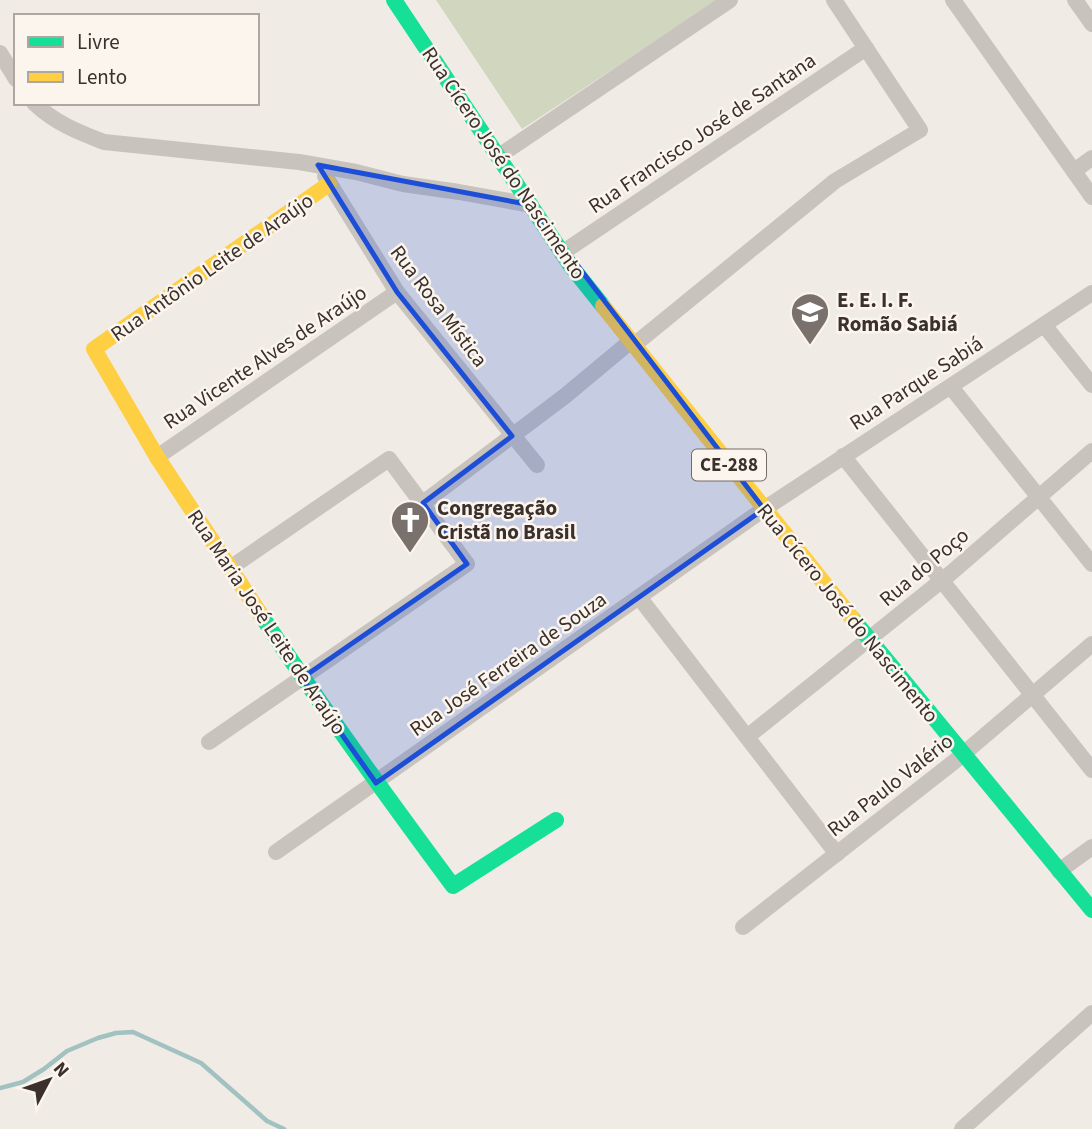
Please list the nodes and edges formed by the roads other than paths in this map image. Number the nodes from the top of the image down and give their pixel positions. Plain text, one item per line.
1 (394, 0) edge
2 (730, 0) edge
3 (834, 0) edge
4 (953, 0) edge
5 (1075, 0) edge
6 (1092, 24) edge
7 (866, 48) junction
8 (0, 53) edge
9 (14, 76) edge
10 (36, 105) edge
11 (499, 156) junction
12 (1092, 158) edge
13 (318, 165) junction
14 (1074, 171) junction
15 (329, 184) junction
16 (1092, 197) edge
17 (531, 205) junction
18 (562, 253) junction
19 (397, 292) junction
20 (1092, 293) edge
21 (1044, 325) junction
22 (632, 343) junction
23 (94, 349) joint
24 (1092, 385) edge
25 (951, 387) junction
26 (512, 436) junction
27 (1092, 452) edge
28 (843, 456) junction
29 (157, 457) junction
30 (537, 465) dead end
31 (1039, 496) junction
32 (423, 503) junction
33 (764, 509) junction
34 (1092, 564) edge
35 (230, 568) junction
36 (942, 580) junction
37 (639, 597) junction
38 (869, 639) junction
39 (1092, 644) edge
40 (302, 678) junction
41 (1033, 695) junction
42 (747, 737) junction
43 (209, 742) dead end
44 (963, 754) junction
45 (1092, 770) edge
46 (376, 783) junction
47 (556, 820) dead end
48 (1092, 847) edge
49 (276, 852) dead end
50 (837, 854) junction
51 (1059, 871) junction
52 (1092, 910) edge
53 (743, 927) dead end
54 (1092, 1013) edge
55 (962, 1129) edge

1 - 11 main road, Rua Cícero José do Nascimento / CE-288
2 - 11 street
3 - 7 street
4 - 14 street
5 - 6 street
7 - 18 street, Rua Francisco José de Santana
7 - 22 street
8 - 9 street
10 - 13 street
11 - 17 main road, Rua Cícero José do Nascimento / CE-288
12 - 14 street
13 - 15 street, Rua Rosa Mística
13 - 17 street
14 - 16 street
15 - 19 street, Rua Rosa Mística
15 - 23 main road, Rua Antônio Leite de Araújo
17 - 18 main road, Rua Cícero José do Nascimento / CE-288
18 - 22 main road, Rua Cícero José do Nascimento / CE-288
19 - 26 street, Rua Rosa Mística
19 - 29 street, Rua Vicente Alves de Araújo
20 - 21 street, Rua Parque Sabiá
21 - 24 street
21 - 25 street, Rua Parque Sabiá
22 - 26 street
22 - 33 main road, Rua Cícero José do Nascimento / CE-288
23 - 29 main road, Rua Maria José Leite de Araújo
25 - 28 street, Rua Parque Sabiá
25 - 31 street
26 - 30 street, Rua Rosa Mística
26 - 32 street
27 - 31 street, Rua do Poço
28 - 33 street, Rua Parque Sabiá
28 - 36 street
29 - 35 main road, Rua Maria José Leite de Araújo
31 - 34 street
31 - 36 street, Rua do Poço
32 - 35 street
32 - 40 street
33 - 37 street, Rua José Ferreira de Souza
33 - 38 main road, Rua Cícero José do Nascimento / CE-288
35 - 40 main road, Rua Maria José Leite de Araújo
36 - 38 street, Rua do Poço
36 - 41 street
37 - 42 street
37 - 46 street, Rua José Ferreira de Souza
38 - 42 street, Rua do Poço
38 - 44 main road, Rua Cícero José do Nascimento / CE-288
39 - 41 street, Rua Paulo Valério
40 - 43 street
40 - 46 main road, Rua Maria José Leite de Araújo
41 - 44 street, Rua Paulo Valério
41 - 45 street
42 - 50 street
44 - 50 street, Rua Paulo Valério
44 - 51 main road, Rua Cícero José do Nascimento / CE-288
46 - 47 main road, Rua Maria José Leite de Araújo
46 - 49 street, Rua José Ferreira de Souza
48 - 51 street
50 - 53 street, Rua Paulo Valério
51 - 52 main road, Rua Cícero José do Nascimento / CE-288
54 - 55 street

